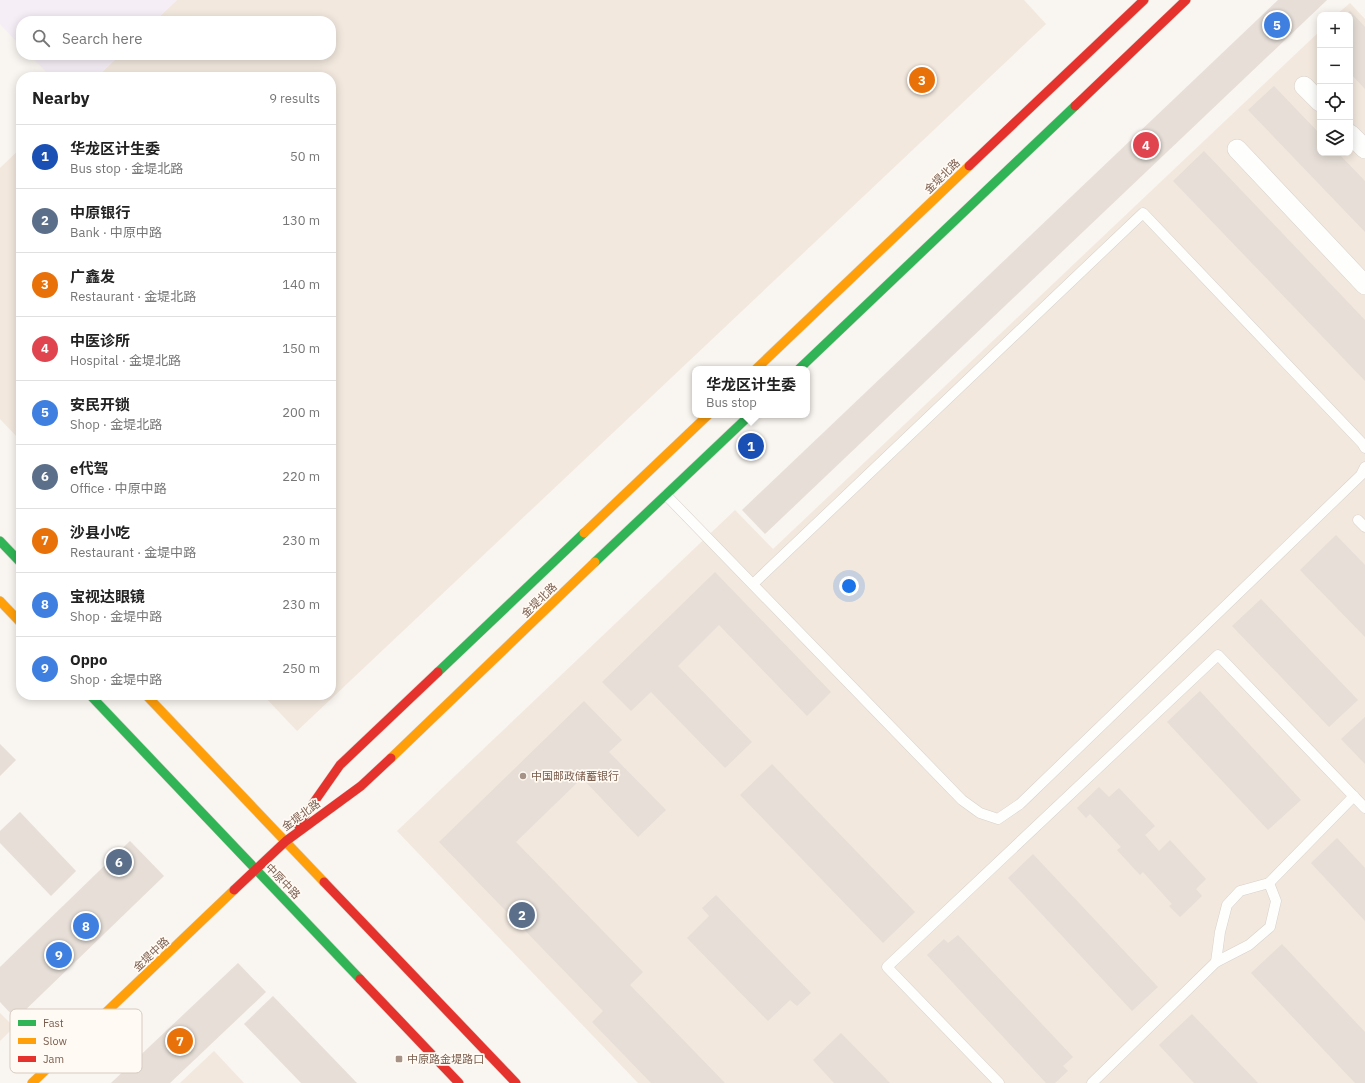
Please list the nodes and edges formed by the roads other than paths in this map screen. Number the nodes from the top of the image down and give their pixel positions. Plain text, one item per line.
1 (1144, 0) edge
2 (1186, 0) edge
3 (1304, 86) dead end
4 (1317, 99) edge
5 (1353, 137) edge
6 (1237, 149) dead end
7 (1365, 150) edge
8 (1365, 284) edge
9 (759, 366) edge
10 (802, 366) edge
11 (705, 418) edge
12 (747, 418) edge
13 (1365, 448) edge
14 (1365, 467) edge
15 (666, 495) junction
16 (0, 541) edge
17 (16, 558) edge
18 (753, 584) junction
19 (0, 601) edge
20 (16, 618) edge
21 (95, 700) edge
22 (151, 700) edge
23 (1354, 796) junction
24 (1365, 808) edge
25 (286, 841) junction
26 (257, 870) junction
27 (1268, 883) junction
28 (1216, 962) junction
29 (110, 1009) edge
30 (43, 1073) edge
31 (32, 1083) edge
32 (459, 1083) edge
33 (516, 1083) edge
34 (999, 1083) edge
35 (1092, 1083) edge

1 - 9 street, 金堤北路
2 - 10 street
3 - 4 street
5 - 7 street
6 - 8 street
11 - 25 street, 金堤北路
12 - 15 street, 金堤北路
13 - 18 lane
14 - 18 lane
15 - 18 lane
15 - 25 street, 金堤北路
16 - 17 street
19 - 20 street
21 - 26 street, 中原中路
22 - 25 street
23 - 24 lane
23 - 27 lane
23 - 34 lane
25 - 26 street, 金堤中路
25 - 33 street
26 - 29 street, 金堤中路
26 - 32 street, 中原中路
27 - 28 lane
27 - 28 lane
28 - 35 lane
30 - 31 street, 金堤中路

